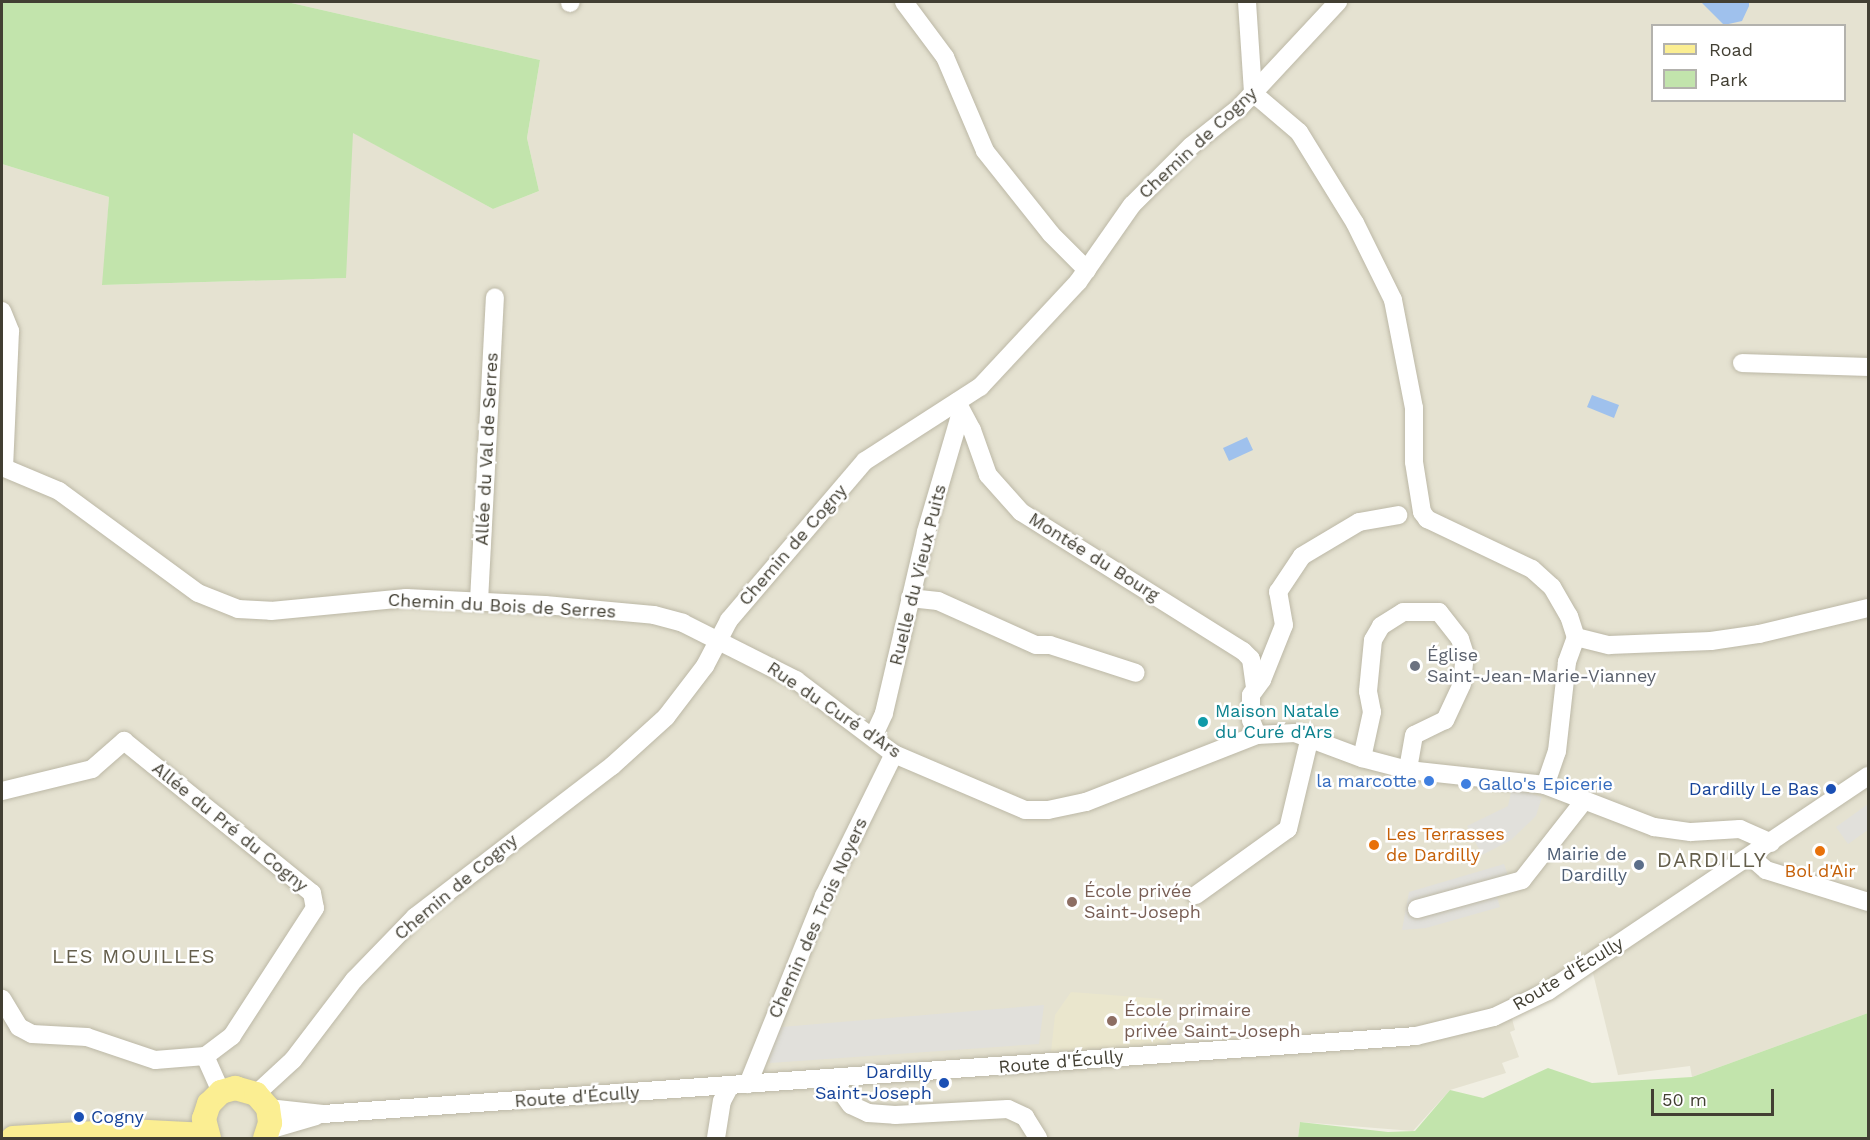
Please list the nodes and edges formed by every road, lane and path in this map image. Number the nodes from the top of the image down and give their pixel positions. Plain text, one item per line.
1 (904, 2) edge
2 (1247, 2) edge
3 (1338, 2) edge
4 (1253, 93) junction
5 (1087, 270) junction
6 (495, 297) dead end
7 (2, 311) edge
8 (1742, 363) dead end
9 (1869, 367) edge
10 (959, 407) junction
11 (3, 467) edge
12 (1398, 515) dead end
13 (910, 598) junction
14 (479, 601) junction
15 (1869, 608) edge
16 (1576, 637) junction
17 (716, 639) junction
18 (1136, 673) dead end
19 (1255, 687) junction
20 (1257, 735) junction
21 (873, 737) junction
22 (1310, 737) junction
23 (894, 754) junction
24 (1362, 758) junction
25 (1408, 770) junction
26 (1869, 776) edge
27 (1545, 785) junction
28 (2, 791) edge
29 (1584, 801) junction
30 (1771, 843) junction
31 (1751, 857) junction
32 (1196, 895) dead end
33 (1869, 902) edge
34 (1417, 909) dead end
35 (2, 999) edge
36 (205, 1056) junction
37 (832, 1079) junction
38 (748, 1084) junction
39 (730, 1086) junction
40 (221, 1092) junction
41 (206, 1111) junction
42 (264, 1118) edge
43 (129, 1131) junction
44 (208, 1137) edge
45 (13, 1138) edge
46 (716, 1138) edge
47 (1038, 1138) edge

1 - 5 street
2 - 4 street
3 - 4 street, Chemin de Cogny
4 - 5 street, Chemin de Cogny
4 - 16 street
5 - 10 street, Chemin de Cogny
6 - 14 street, Allée du Val de Serres
7 - 11 street
8 - 9 street
10 - 13 street, Ruelle du Vieux Puits
10 - 17 street, Chemin de Cogny
10 - 19 street, Montée du Bourg
11 - 14 street, Chemin du Bois de Serres
12 - 19 street
13 - 18 street
13 - 21 street, Ruelle du Vieux Puits
14 - 17 street, Chemin du Bois de Serres
15 - 16 street
16 - 27 street
17 - 21 street, Rue du Curé d'Ars
17 - 42 street, Chemin de Cogny
19 - 20 street
20 - 22 street, Rue du Curé d'Ars
20 - 23 street, Rue du Curé d'Ars
21 - 23 street, Rue du Curé d'Ars
22 - 24 street, Rue du Curé d'Ars
22 - 32 street
23 - 38 street, Chemin des Trois Noyers
24 - 25 street, Rue du Curé d'Ars
24 - 25 street
25 - 27 street, Rue du Curé d'Ars
26 - 30 street, Route d'Écully
27 - 29 street, Rue du Curé d'Ars
28 - 36 street, Allée du Pré du Cogny
29 - 30 street, Rue du Curé d'Ars
29 - 34 street
30 - 31 street, Route d'Écully
31 - 33 street
31 - 37 street, Route d'Écully
35 - 36 street
36 - 40 street
37 - 38 street, Route d'Écully
37 - 47 street
38 - 39 street, Route d'Écully
39 - 42 street, Route d'Écully
39 - 46 street
40 - 41 main road
40 - 42 main road
41 - 43 main road
41 - 44 main road
43 - 44 main road
43 - 45 main road

